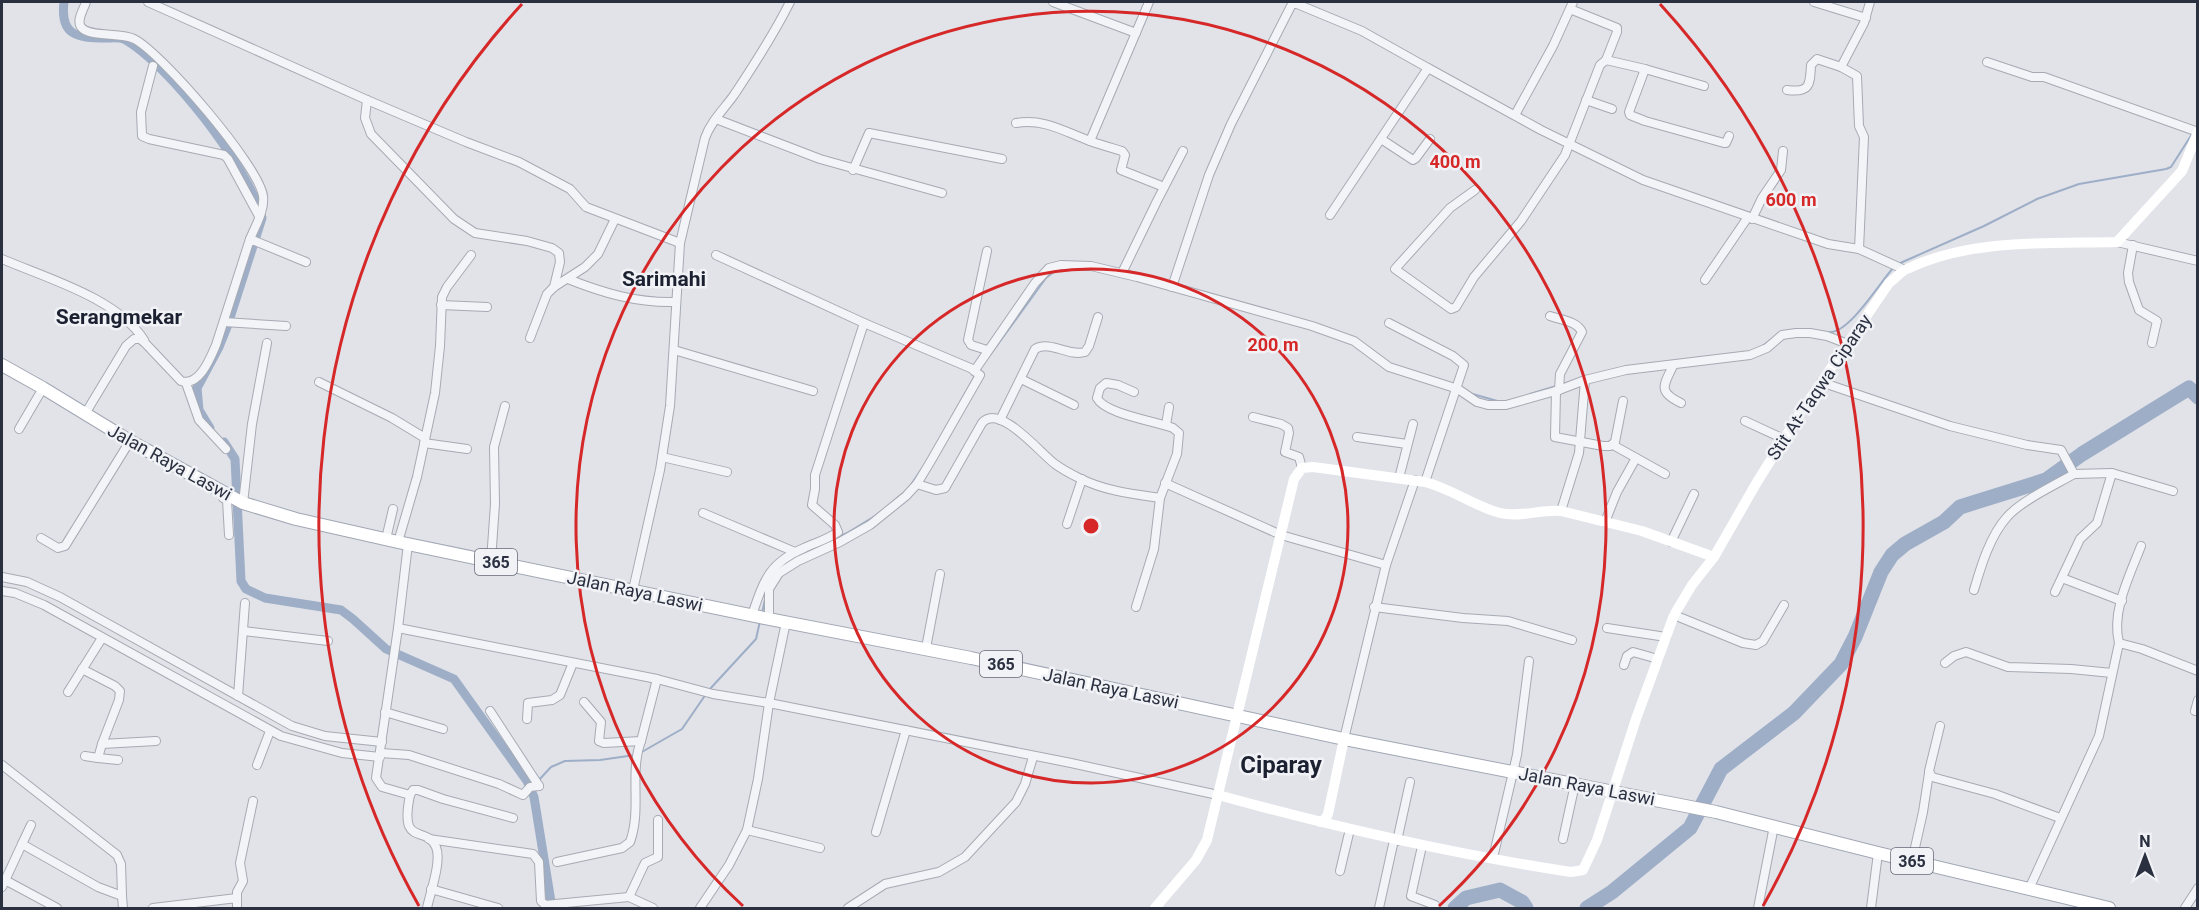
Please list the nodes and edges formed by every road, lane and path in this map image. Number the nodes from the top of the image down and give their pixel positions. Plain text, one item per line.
1 (86, 2) edge
2 (148, 2) edge
3 (790, 2) edge
4 (1053, 2) edge
5 (1149, 2) edge
6 (1814, 2) edge
7 (1870, 2) edge
8 (1572, 5) edge
9 (1866, 18) junction
10 (1136, 33) junction
11 (152, 52) junction
12 (1606, 60) junction
13 (1987, 62) dead end
14 (1841, 67) junction
15 (1428, 68) junction
16 (1645, 69) junction
17 (1704, 86) dead end
18 (1788, 90) dead end
19 (367, 100) junction
20 (1586, 100) junction
21 (1612, 109) dead end
22 (1515, 115) junction
23 (716, 119) junction
24 (1016, 123) dead end
25 (2197, 132) edge
26 (1729, 136) dead end
27 (1381, 139) junction
28 (1430, 139) dead end
29 (1090, 141) junction
30 (1569, 144) junction
31 (1183, 151) dead end
32 (1783, 151) dead end
33 (1002, 159) dead end
34 (853, 170) junction
35 (1164, 187) junction
36 (1475, 190) dead end
37 (942, 193) dead end
38 (260, 213) junction
39 (1330, 214) dead end
40 (1750, 218) junction
41 (615, 219) junction
42 (253, 241) junction
43 (2117, 242) junction
44 (680, 243) junction
45 (2133, 245) junction
46 (1859, 249) junction
47 (987, 251) dead end
48 (471, 255) dead end
49 (716, 255) dead end
50 (2, 260) edge
51 (2198, 261) edge
52 (306, 262) dead end
53 (1905, 270) junction
54 (1122, 273) junction
55 (568, 279) junction
56 (1705, 280) dead end
57 (1172, 286) junction
58 (554, 287) junction
59 (675, 302) junction
60 (441, 305) junction
61 (487, 307) dead end
62 (1550, 316) dead end
63 (1098, 317) dead end
64 (227, 322) junction
65 (864, 323) junction
66 (1389, 323) dead end
67 (286, 327) dead end
68 (530, 338) dead end
69 (145, 343) junction
70 (267, 343) dead end
71 (2152, 343) dead end
72 (1848, 344) junction
73 (674, 350) junction
74 (987, 350) junction
75 (2, 365) edge
76 (1673, 366) junction
77 (976, 372) junction
78 (1021, 379) junction
79 (1584, 380) junction
80 (319, 382) dead end
81 (1821, 382) junction
82 (186, 383) junction
83 (1558, 386) junction
84 (44, 388) junction
85 (1458, 389) junction
86 (813, 391) dead end
87 (1134, 392) dead end
88 (1623, 401) dead end
89 (1682, 403) dead end
90 (1074, 405) dead end
91 (505, 406) dead end
92 (1169, 407) dead end
93 (85, 414) junction
94 (1253, 417) dead end
95 (1000, 420) junction
96 (1745, 421) dead end
97 (1413, 424) dead end
98 (1166, 425) junction
99 (19, 429) dead end
100 (1357, 437) dead end
101 (1784, 440) junction
102 (130, 441) junction
103 (424, 441) junction
104 (1580, 441) junction
105 (1407, 444) junction
106 (1613, 445) junction
107 (226, 449) dead end
108 (467, 449) dead end
109 (662, 457) junction
110 (1636, 458) junction
111 (1302, 468) junction
112 (727, 472) dead end
113 (2074, 473) junction
114 (2112, 473) junction
115 (1665, 474) dead end
116 (1399, 478) junction
117 (1082, 479) junction
118 (1420, 481) junction
119 (1165, 483) junction
120 (917, 484) junction
121 (2173, 491) dead end
122 (1694, 494) dead end
123 (233, 497) junction
124 (1160, 498) junction
125 (393, 509) dead end
126 (1561, 512) junction
127 (704, 513) dead end
128 (1605, 522) junction
129 (1067, 524) dead end
130 (229, 534) dead end
131 (1281, 535) junction
132 (41, 538) dead end
133 (837, 538) junction
134 (397, 542) junction
135 (1671, 542) junction
136 (2141, 546) dead end
137 (795, 552) junction
138 (1714, 556) junction
139 (491, 561) junction
140 (786, 562) junction
141 (1386, 565) junction
142 (940, 574) dead end
143 (2, 577) edge
144 (2062, 578) junction
145 (633, 590) junction
146 (1974, 590) dead end
147 (2, 591) edge
148 (2055, 592) dead end
149 (2122, 601) junction
150 (245, 603) dead end
151 (1784, 605) dead end
152 (1136, 607) dead end
153 (1374, 607) junction
154 (1674, 615) junction
155 (760, 617) junction
156 (786, 622) junction
157 (398, 628) junction
158 (1607, 628) dead end
159 (243, 631) junction
160 (1666, 637) junction
161 (102, 638) junction
162 (1572, 640) dead end
163 (328, 641) dead end
164 (2119, 643) junction
165 (926, 648) junction
166 (1658, 659) junction
167 (1529, 661) dead end
168 (573, 663) junction
169 (1945, 663) dead end
170 (1624, 664) dead end
171 (82, 669) junction
172 (2198, 671) edge
173 (2112, 673) junction
174 (657, 680) junction
175 (68, 692) dead end
176 (238, 696) junction
177 (2198, 700) edge
178 (584, 702) dead end
179 (769, 703) junction
180 (490, 711) dead end
181 (2195, 711) dead end
182 (386, 712) junction
183 (1236, 716) junction
184 (527, 719) dead end
185 (1940, 726) dead end
186 (443, 729) dead end
187 (906, 730) junction
188 (270, 731) junction
189 (1344, 739) junction
190 (156, 741) dead end
191 (640, 741) junction
192 (102, 744) junction
193 (381, 749) junction
194 (85, 756) dead end
195 (1033, 757) junction
196 (99, 758) junction
197 (118, 760) dead end
198 (2, 765) edge
199 (257, 765) dead end
200 (1512, 771) junction
201 (1929, 773) junction
202 (1410, 782) dead end
203 (1575, 784) junction
204 (1614, 792) junction
205 (410, 795) junction
206 (1218, 795) junction
207 (253, 801) dead end
208 (513, 818) dead end
209 (2060, 818) junction
210 (658, 820) dead end
211 (1320, 822) junction
212 (31, 825) dead end
213 (1774, 826) junction
214 (1350, 829) junction
215 (747, 830) junction
216 (876, 832) dead end
217 (428, 839) junction
218 (1563, 839) dead end
219 (1395, 840) junction
220 (22, 844) junction
221 (1422, 846) junction
222 (820, 848) dead end
223 (1878, 853) junction
224 (1493, 858) junction
225 (1912, 861) junction
226 (557, 862) dead end
227 (1340, 871) dead end
228 (3, 884) edge
229 (2198, 888) edge
230 (431, 889) junction
231 (2029, 889) junction
232 (122, 896) junction
233 (629, 897) junction
234 (237, 898) junction
235 (1435, 905) dead end
236 (57, 909) edge
237 (123, 909) edge
238 (153, 909) edge
239 (237, 909) edge
240 (427, 909) edge
241 (498, 909) edge
242 (653, 909) edge
243 (700, 909) edge
244 (848, 909) edge
245 (1155, 909) edge
246 (1379, 909) edge
247 (1758, 909) edge
248 (1871, 909) edge
249 (2109, 909) edge
250 (2185, 909) edge

1 - 11 street
2 - 19 street
3 - 23 street
4 - 10 street
5 - 10 street
6 - 9 street
7 - 9 street
8 - 12 street
8 - 22 street
9 - 14 street
10 - 29 street
11 - 38 street
11 - 38 street
12 - 16 street
12 - 20 street
13 - 25 street
14 - 18 street
14 - 46 street
15 - 22 street
15 - 27 street
15 - 57 street
16 - 17 street
16 - 26 street
19 - 41 street
19 - 58 street
20 - 21 street
20 - 30 street
22 - 30 street
23 - 34 street
23 - 44 street
24 - 29 street
25 - 43 main road
27 - 28 street
27 - 39 street
29 - 35 street
30 - 36 street
30 - 40 street
31 - 35 street
32 - 40 street
33 - 34 street
34 - 37 street
35 - 54 street
38 - 42 street
40 - 46 street
40 - 56 street
41 - 44 street
41 - 55 street
42 - 52 street
42 - 64 street
43 - 45 street
43 - 53 main road, Stit At-Taqwa Ciparay
44 - 59 street
45 - 51 street
45 - 71 street
46 - 53 street
47 - 74 street
48 - 60 street
49 - 65 street
50 - 69 street
53 - 72 main road, Stit At-Taqwa Ciparay
54 - 57 street
54 - 74 street
55 - 58 street
55 - 59 street
57 - 85 street
58 - 68 street
59 - 73 street
60 - 61 street
60 - 103 street
62 - 83 street
63 - 78 street
64 - 67 street
64 - 82 street
65 - 77 street
65 - 133 street
66 - 85 street
69 - 82 street
69 - 93 street
70 - 123 street
72 - 76 street
72 - 81 main road, Stit At-Taqwa Ciparay
73 - 86 street
73 - 109 street
74 - 77 street
75 - 84 main road, Jalan Raya Laswi / 365
76 - 79 street
76 - 89 street
77 - 120 street
78 - 90 street
78 - 95 street
79 - 83 street
79 - 104 street
80 - 103 street
81 - 101 main road, Stit At-Taqwa Ciparay
81 - 113 street
82 - 107 street
83 - 85 street
83 - 104 street
84 - 93 main road, Jalan Raya Laswi / 365
84 - 99 street
85 - 118 street
87 - 98 street
88 - 106 street
91 - 139 street
92 - 98 street
93 - 102 main road, Jalan Raya Laswi / 365
94 - 111 street
95 - 117 street
95 - 120 street
96 - 101 street
97 - 105 street
98 - 119 street
100 - 105 street
101 - 138 main road, Stit At-Taqwa Ciparay
102 - 123 main road, Jalan Raya Laswi / 365
102 - 132 street
103 - 108 street
103 - 134 street
104 - 106 street
104 - 126 street
105 - 116 street
106 - 110 street
109 - 112 street
109 - 145 street
110 - 115 street
110 - 128 street
111 - 116 main road
111 - 131 main road
113 - 114 street
113 - 146 street
114 - 121 street
114 - 144 street
116 - 118 main road
117 - 124 street
117 - 129 street
118 - 126 main road
118 - 141 street
119 - 124 street
119 - 131 street
120 - 133 street
122 - 135 street
123 - 130 street
123 - 134 main road, Jalan Raya Laswi / 365
124 - 152 street
125 - 134 street
126 - 128 main road
127 - 137 street
128 - 135 main road
131 - 141 street
131 - 183 main road
133 - 137 street
133 - 140 street
134 - 139 main road, Jalan Raya Laswi / 365
134 - 157 street
135 - 138 main road
136 - 149 street
137 - 140 street
138 - 154 main road, Stit At-Taqwa Ciparay
139 - 145 main road, Jalan Raya Laswi / 365
140 - 155 street
140 - 155 street
141 - 153 street
142 - 165 street
143 - 176 street
144 - 148 street
144 - 149 street
145 - 155 main road, Jalan Raya Laswi / 365
147 - 161 street
149 - 164 street
150 - 159 street
151 - 154 street
153 - 162 street
153 - 189 street
154 - 160 main road, Stit At-Taqwa Ciparay
155 - 156 main road, Jalan Raya Laswi / 365
156 - 165 main road, Jalan Raya Laswi / 365
156 - 179 street
157 - 168 street
157 - 182 street
158 - 160 street
159 - 163 street
159 - 176 street
160 - 166 main road, Stit At-Taqwa Ciparay
161 - 171 street
161 - 188 street
164 - 172 street
164 - 173 street
165 - 183 main road, Jalan Raya Laswi / 365
166 - 170 street
166 - 204 main road, Stit At-Taqwa Ciparay
167 - 200 street
168 - 174 street
168 - 184 street
169 - 173 street
171 - 175 street
171 - 192 street
173 - 209 street
174 - 179 street
174 - 191 street
176 - 193 street
177 - 181 street
178 - 191 street
179 - 187 street
179 - 215 street
180 - 193 street
182 - 186 street
182 - 193 street
183 - 189 main road, Jalan Raya Laswi / 365
183 - 206 main road
185 - 201 street
187 - 195 street
187 - 216 street
188 - 193 street
188 - 199 street
189 - 200 main road, Jalan Raya Laswi / 365
189 - 211 main road
190 - 192 street
191 - 226 street
192 - 196 street
193 - 205 street
194 - 196 street
195 - 206 street
195 - 244 street
196 - 197 street
198 - 232 street
200 - 203 main road, Jalan Raya Laswi / 365
200 - 224 street
201 - 209 street
201 - 225 street
202 - 219 street
203 - 204 main road, Jalan Raya Laswi / 365
203 - 218 street
204 - 213 main road, Jalan Raya Laswi / 365
204 - 224 main road, Stit At-Taqwa Ciparay
205 - 208 street
205 - 217 street
206 - 211 main road
206 - 245 main road
207 - 234 street
209 - 231 street
210 - 233 street
211 - 214 main road
212 - 220 street
213 - 223 main road, Jalan Raya Laswi / 365
213 - 247 street
214 - 219 main road
214 - 227 street
215 - 222 street
215 - 243 street
217 - 230 street
217 - 233 street
219 - 221 main road
219 - 246 street
220 - 228 street
220 - 232 street
221 - 224 main road
221 - 235 street
223 - 225 main road, Jalan Raya Laswi / 365
223 - 248 street
225 - 231 main road, Jalan Raya Laswi / 365
228 - 236 street
229 - 250 street
230 - 240 street
230 - 241 street
231 - 249 main road, Jalan Raya Laswi / 365
232 - 237 street
233 - 242 street
234 - 238 street
234 - 239 street

